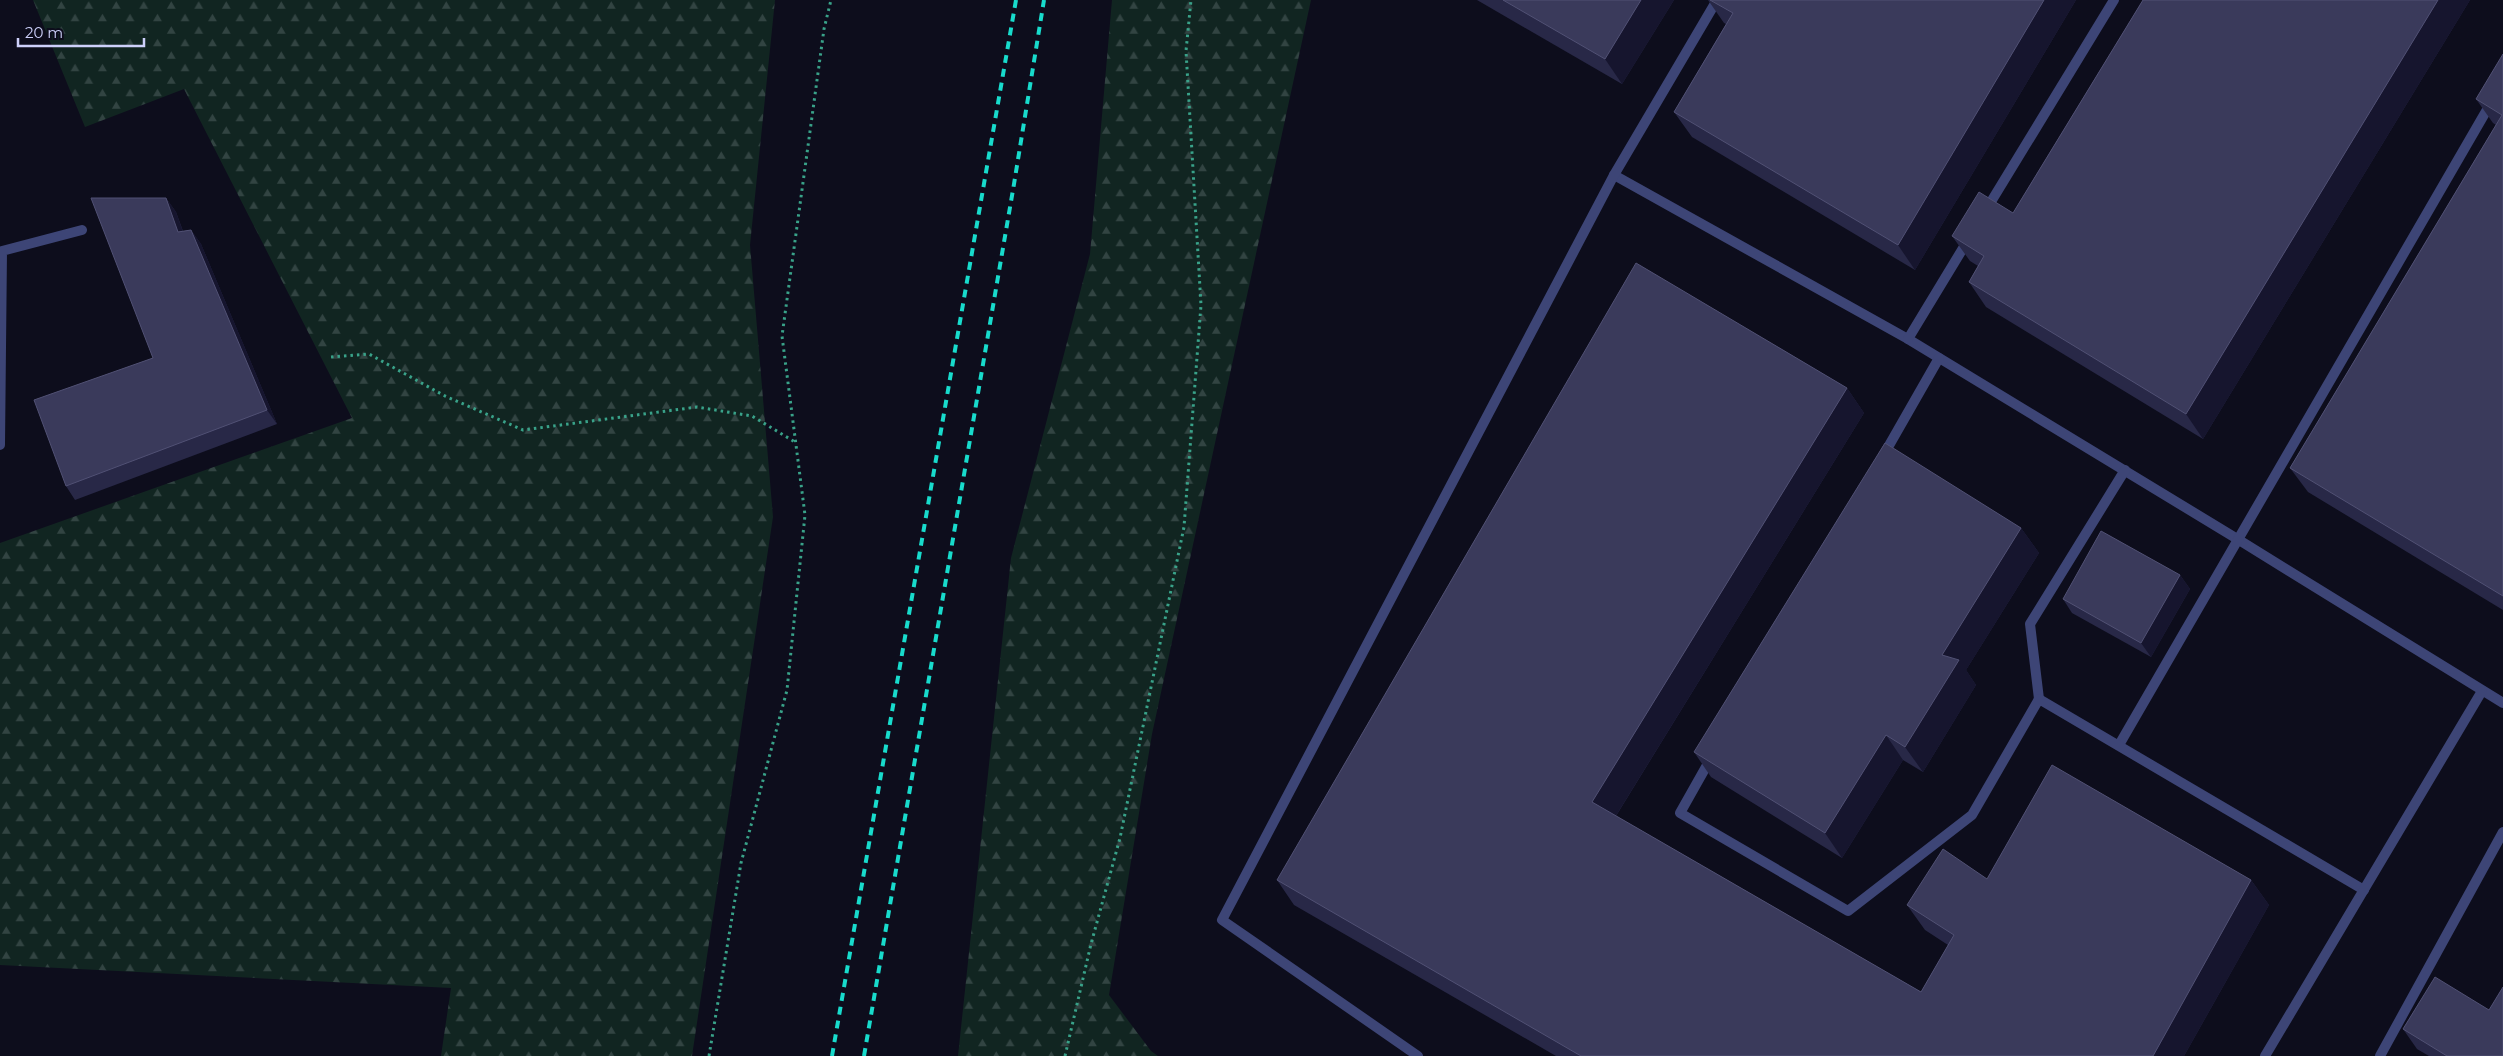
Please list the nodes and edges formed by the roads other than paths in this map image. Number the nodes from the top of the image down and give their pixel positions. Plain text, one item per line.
1 (1717, 0) edge
2 (2114, 0) edge
3 (2503, 82) edge
4 (1614, 176) junction
5 (82, 230) dead end
6 (1908, 339) junction
7 (1939, 358) junction
8 (0, 446) edge
9 (1875, 470) edge
10 (2124, 470) junction
11 (2239, 540) junction
12 (2482, 691) junction
13 (2039, 699) junction
14 (2503, 703) edge
15 (2119, 746) junction
16 (1714, 752) edge
17 (2503, 832) edge
18 (2364, 890) junction
19 (1418, 1056) edge
20 (2265, 1056) edge
21 (2380, 1056) edge

1 - 4 lane
2 - 6 lane
3 - 11 lane
4 - 6 lane
4 - 19 lane
5 - 8 lane
6 - 7 lane
7 - 9 lane
7 - 10 lane
10 - 11 lane
10 - 13 lane
11 - 12 lane
11 - 15 lane
12 - 14 lane
12 - 18 lane
13 - 15 lane
13 - 16 lane
15 - 18 lane
17 - 21 lane
18 - 20 lane

